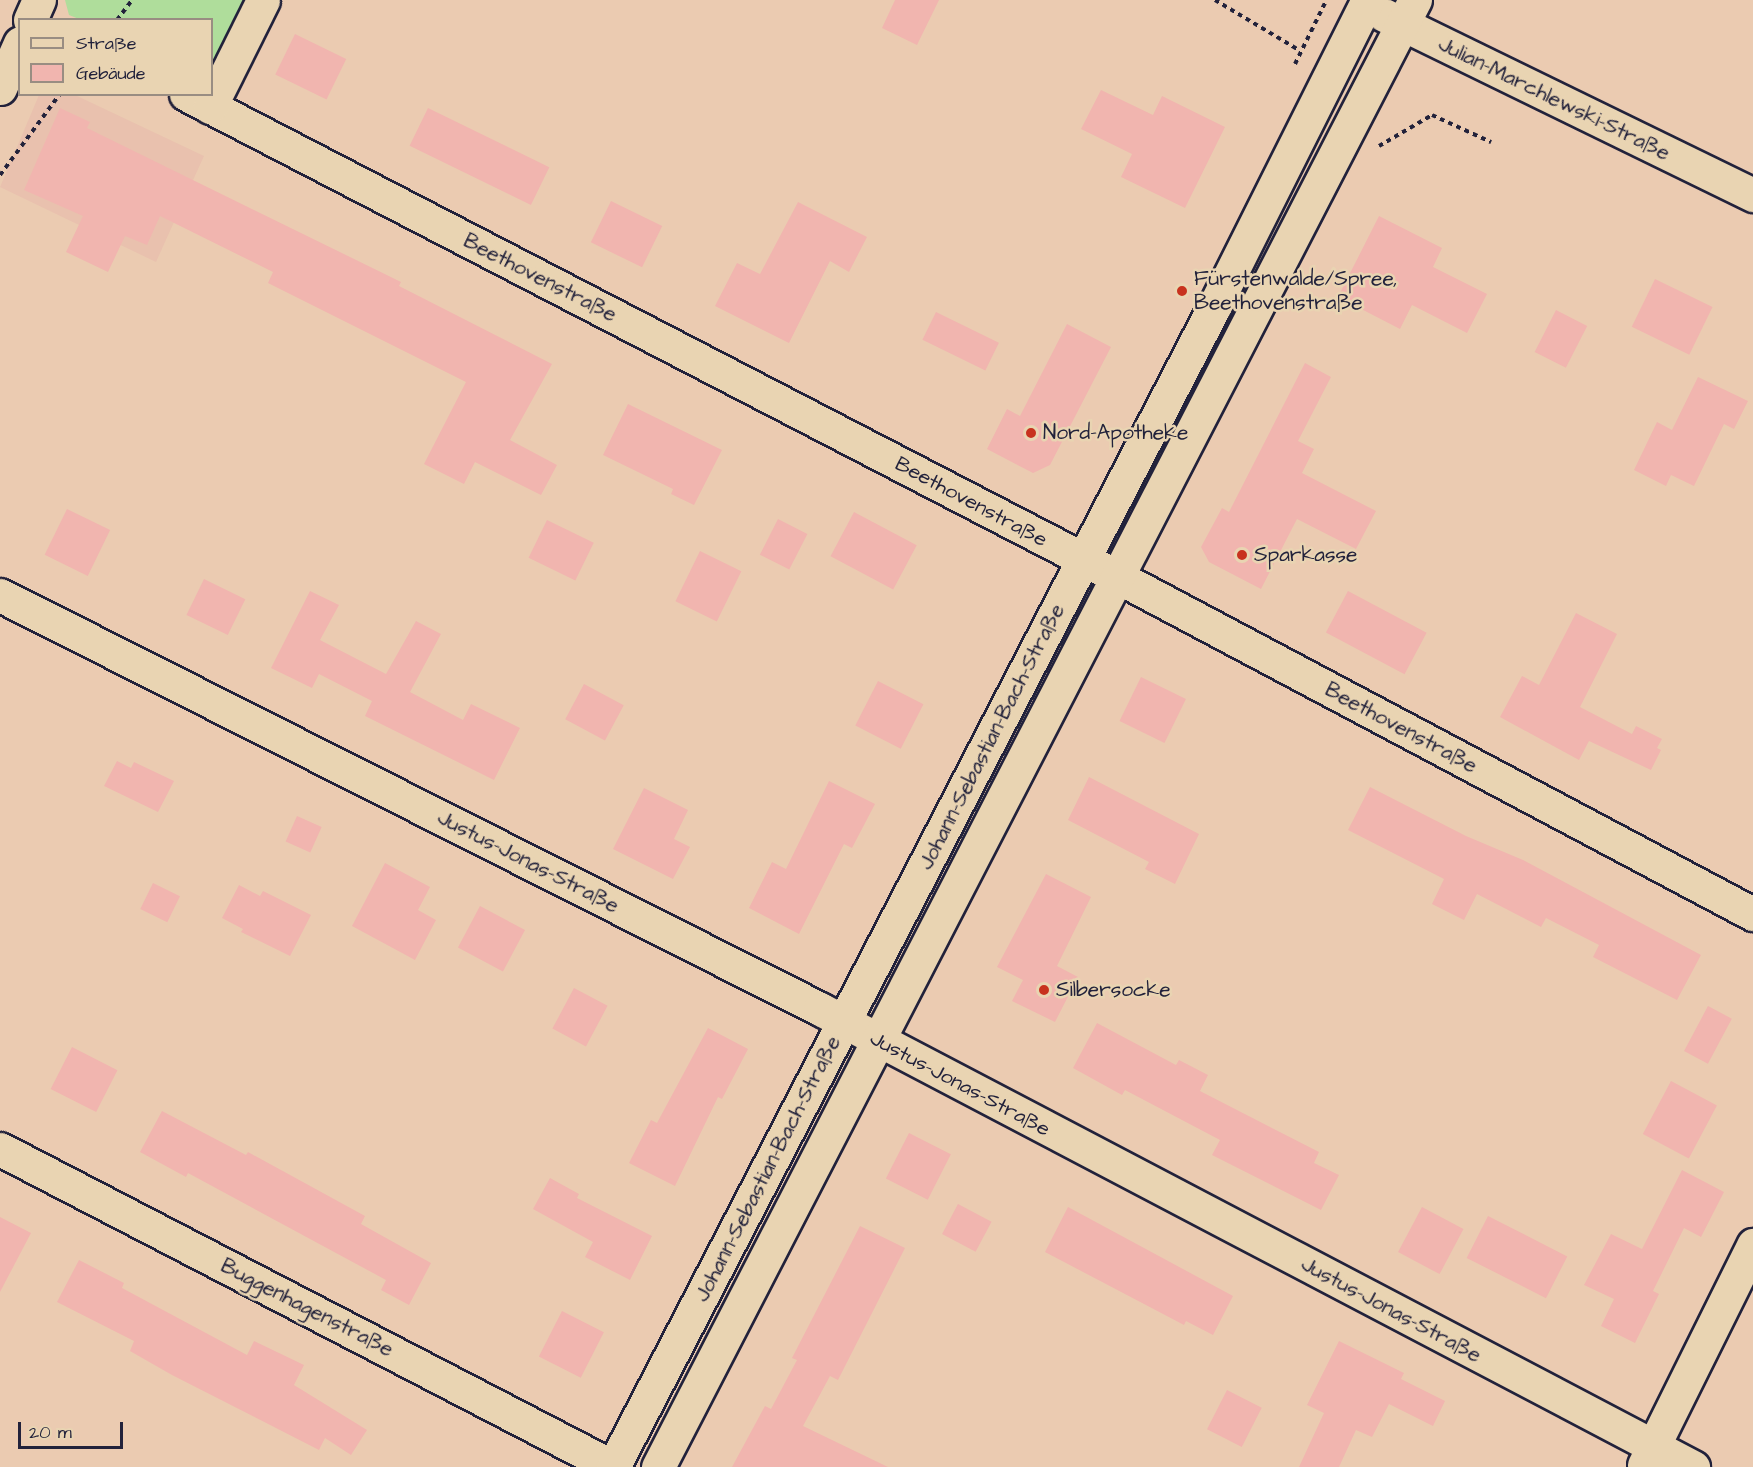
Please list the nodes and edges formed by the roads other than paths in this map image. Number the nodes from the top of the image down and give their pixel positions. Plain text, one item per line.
1 (262, 0) edge
2 (1363, 2) edge
3 (1409, 12) edge
4 (18, 49) edge
5 (213, 77) edge
6 (0, 88) edge
7 (198, 101) edge
8 (1753, 195) edge
9 (1083, 560) junction
10 (1118, 577) junction
11 (0, 595) edge
12 (1753, 914) edge
13 (844, 1022) junction
14 (878, 1041) junction
15 (0, 1149) edge
16 (1753, 1245) edge
17 (1648, 1457) edge
18 (613, 1467) edge
19 (658, 1467) edge
20 (1692, 1467) edge

1 - 5 street
2 - 3 street, Julian-Marchlewski-Straße
2 - 9 street, Johann-Sebastian-Bach-Straße
3 - 8 street, Julian-Marchlewski-Straße
3 - 10 street, Johann-Sebastian-Bach-Straße
4 - 6 street
7 - 9 street, Beethovenstraße
9 - 10 street, Beethovenstraße
9 - 13 street, Johann-Sebastian-Bach-Straße
10 - 12 street, Beethovenstraße
10 - 14 street, Johann-Sebastian-Bach-Straße
11 - 13 street, Justus-Jonas-Straße
13 - 14 street, Justus-Jonas-Straße
13 - 18 street, Johann-Sebastian-Bach-Straße
14 - 17 street, Justus-Jonas-Straße
14 - 19 street, Johann-Sebastian-Bach-Straße
15 - 18 street, Buggenhagenstraße
16 - 17 street
17 - 20 street, Justus-Jonas-Straße

